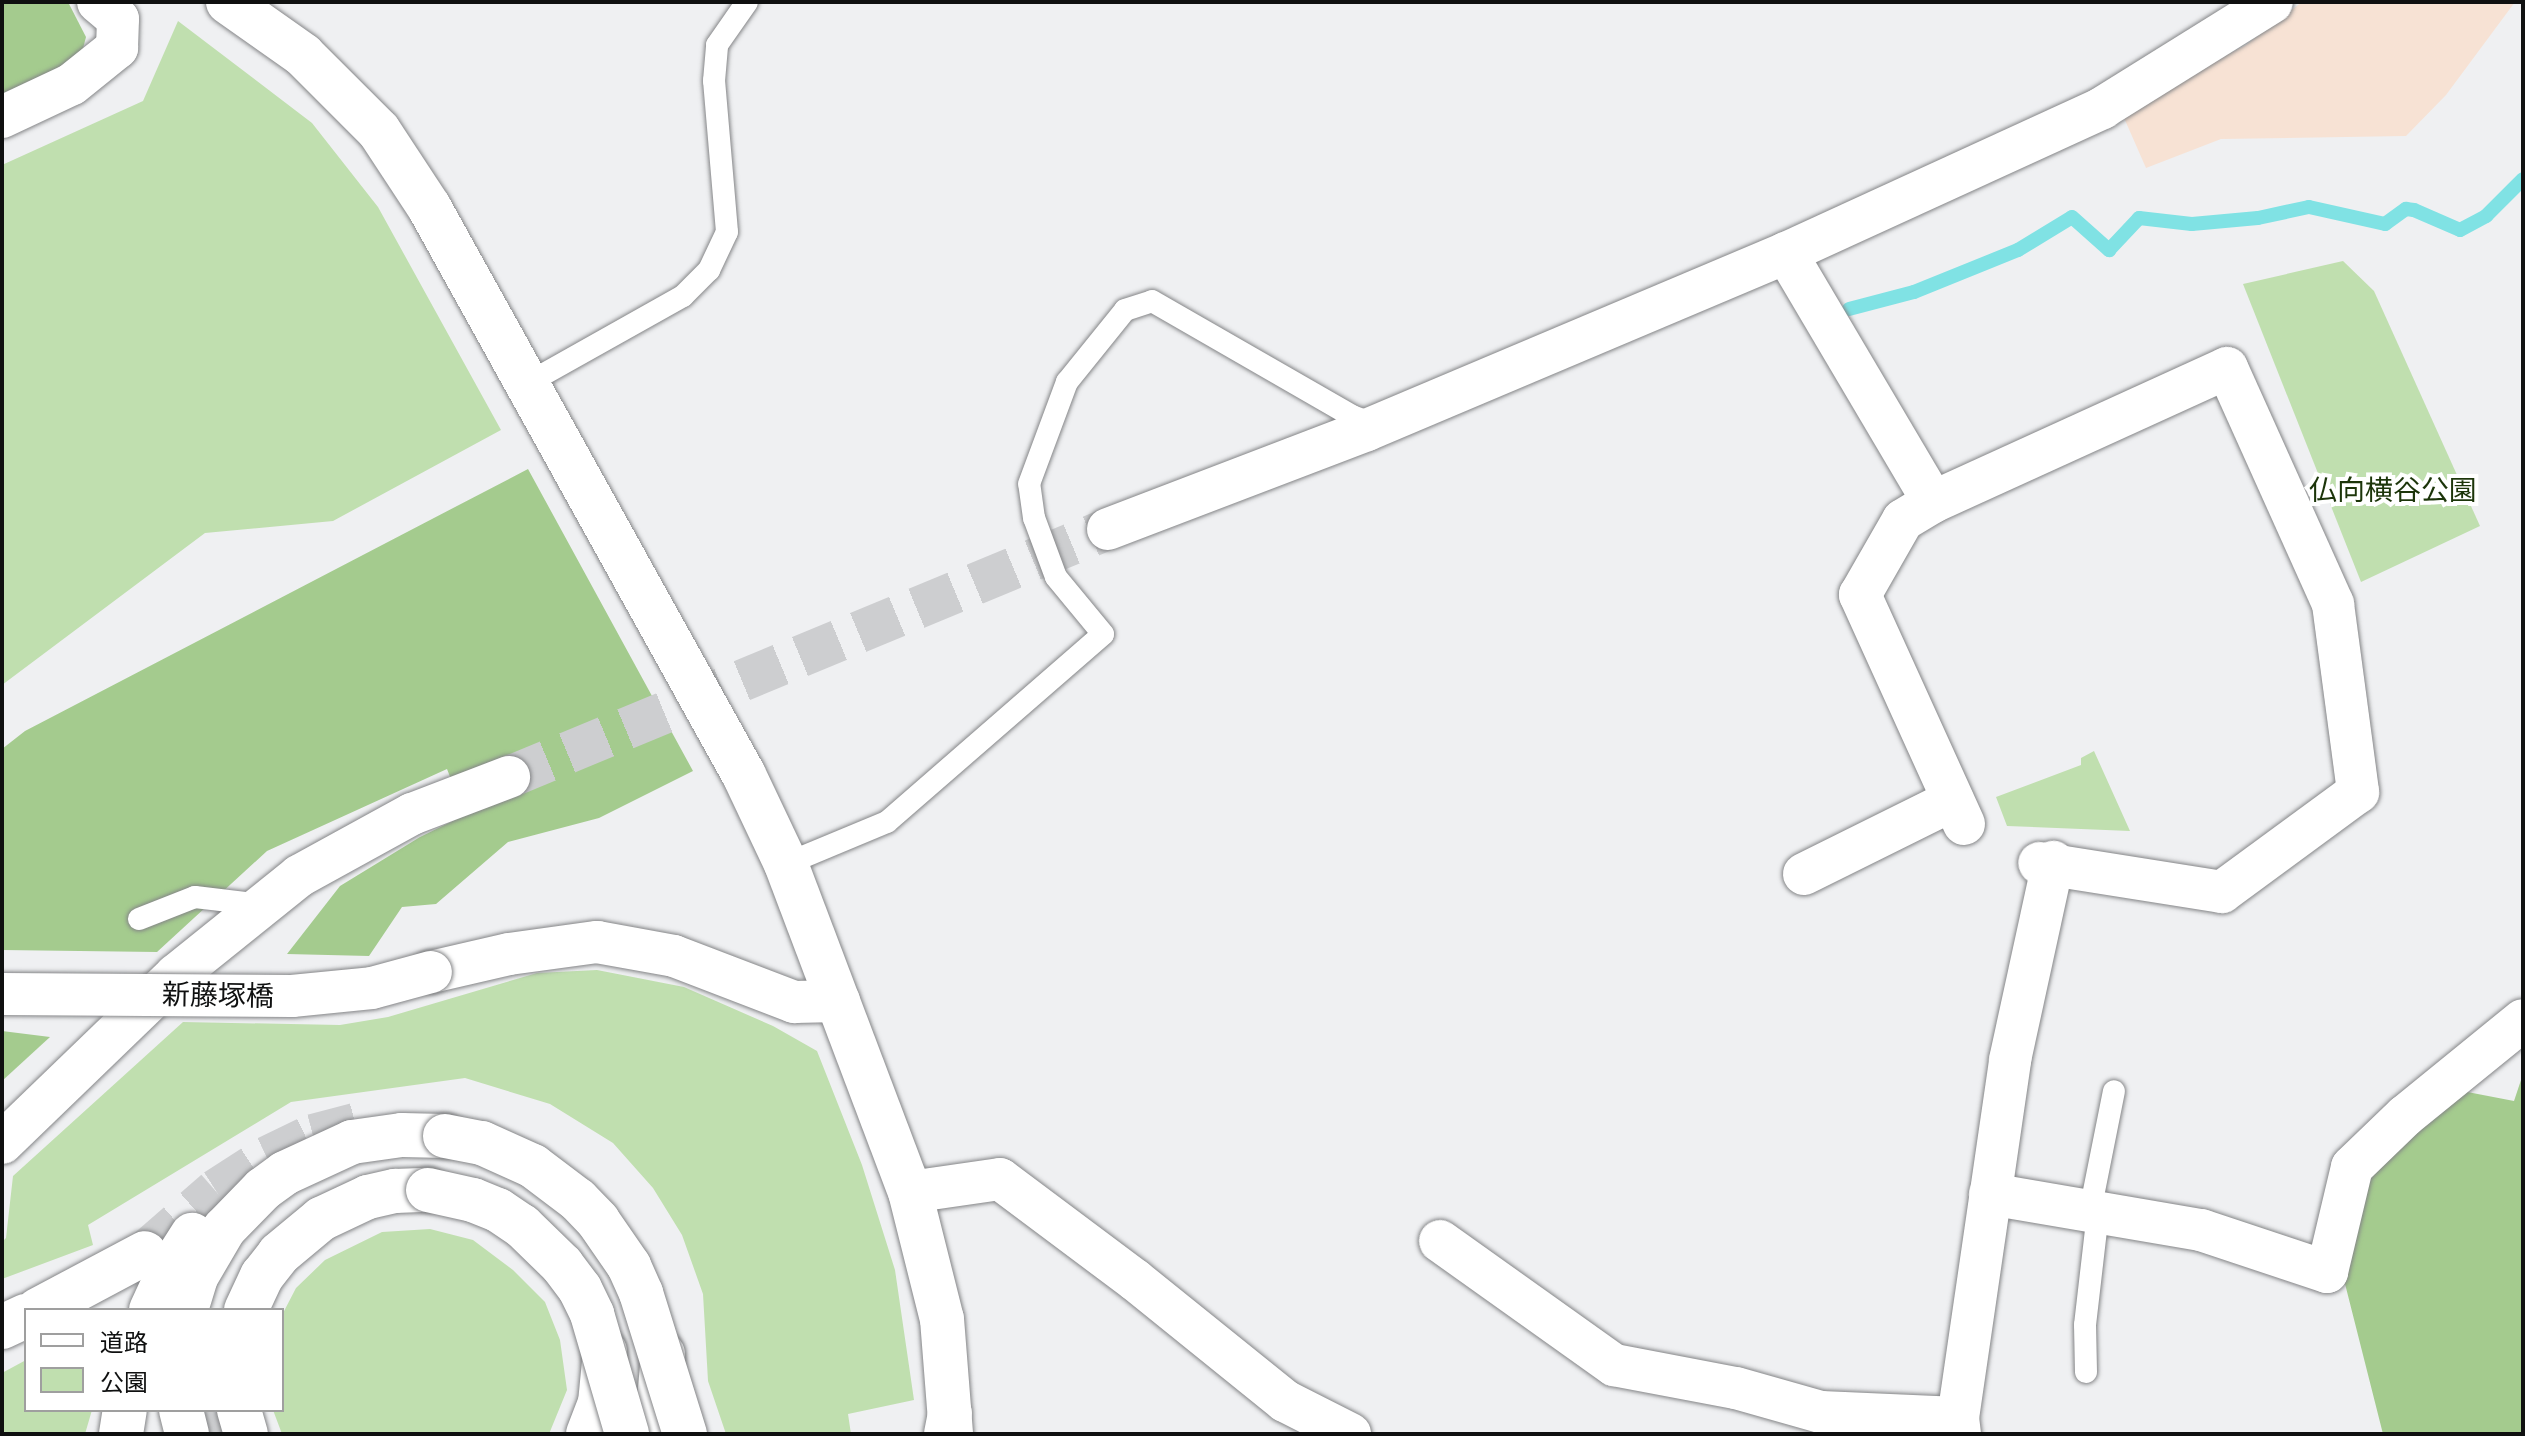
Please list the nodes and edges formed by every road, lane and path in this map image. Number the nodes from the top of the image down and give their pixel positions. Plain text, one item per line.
1 (98, 2) edge
2 (228, 2) edge
3 (747, 2) edge
4 (2272, 2) edge
5 (2, 117) edge
6 (1786, 253) junction
7 (528, 383) junction
8 (1378, 425) junction
9 (1933, 502) junction
10 (1108, 529) tunnel mouth
11 (509, 777) tunnel mouth
12 (786, 864) junction
13 (1804, 874) dead end
14 (262, 905) junction
15 (139, 919) dead end
16 (2, 994) edge
17 (839, 1001) junction
18 (2523, 1020) edge
19 (2114, 1091) dead end
20 (352, 1142) junction
21 (2, 1143) edge
22 (440, 1156) junction
23 (910, 1192) junction
24 (1990, 1194) junction
25 (2094, 1212) junction
26 (1440, 1241) dead end
27 (145, 1253) tunnel mouth
28 (98, 1280) junction
29 (2, 1307) edge
30 (42, 1308) edge
31 (152, 1308) edge
32 (187, 1308) edge
33 (247, 1308) edge
34 (24, 1317) edge
35 (2, 1327) edge
36 (2086, 1372) dead end
37 (125, 1412) edge
38 (182, 1412) edge
39 (240, 1412) edge
40 (1959, 1426) edge
41 (949, 1427) edge
42 (121, 1434) edge
43 (187, 1434) edge
44 (246, 1434) edge
45 (588, 1434) edge
46 (627, 1434) edge
47 (650, 1434) edge
48 (685, 1434) edge
49 (1350, 1434) edge

1 - 5 street
2 - 7 main road
3 - 7 lane
4 - 6 street
6 - 8 street
6 - 9 street
7 - 12 main road
8 - 10 street
8 - 12 lane
9 - 13 street
9 - 24 street
11 - 14 street
12 - 17 main road
14 - 15 lane
14 - 21 street
16 - 17 street, 新藤塚橋, bridge
17 - 23 main road
18 - 25 street
19 - 25 lane
20 - 22 main road
20 - 31 main road
20 - 32 main road
22 - 33 main road
22 - 45 main road
22 - 46 main road, bridge
22 - 47 main road
22 - 48 main road, bridge
23 - 41 main road
23 - 49 street
24 - 25 street
24 - 40 street
25 - 36 lane
26 - 40 street
27 - 28 main road
28 - 29 lane
28 - 30 main road
34 - 35 main road
37 - 42 main road
38 - 43 main road
39 - 44 main road

